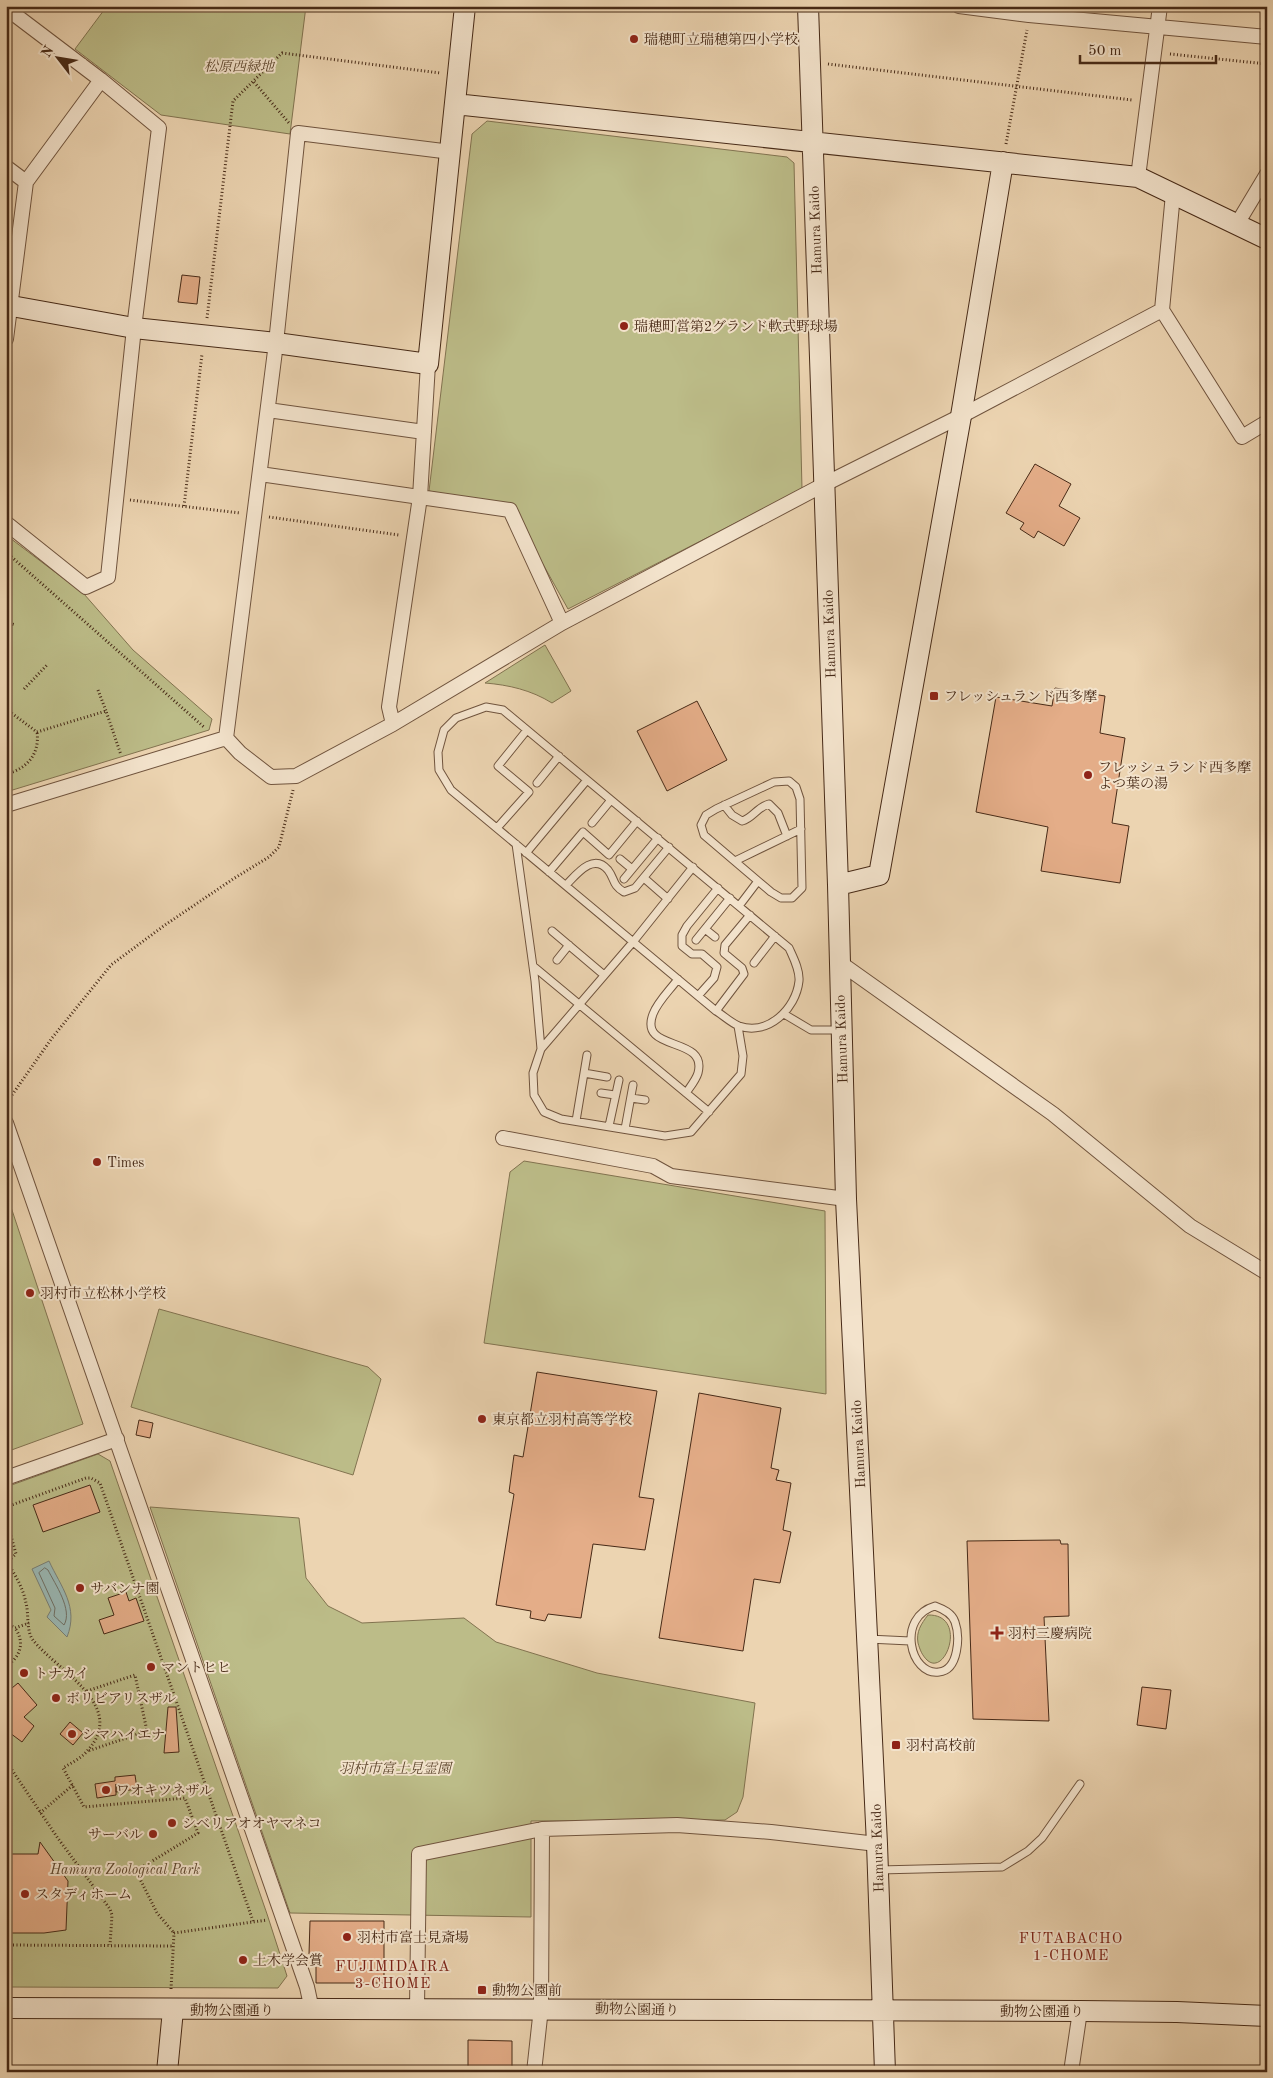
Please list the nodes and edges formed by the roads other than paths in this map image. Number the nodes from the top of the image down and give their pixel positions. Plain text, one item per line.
1 (465, 6) edge
2 (808, 6) edge
3 (959, 6) edge
4 (1160, 6) edge
5 (6, 8) edge
6 (1030, 11) edge
7 (1157, 28) junction
8 (1267, 37) edge
9 (101, 80) junction
10 (454, 104) junction
11 (812, 141) junction
12 (451, 152) junction
13 (1003, 162) junction
14 (6, 167) edge
15 (1267, 174) edge
16 (1138, 177) junction
17 (26, 182) junction
18 (1173, 194) junction
19 (1237, 224) junction
20 (1267, 239) edge
21 (9, 306) edge
22 (1162, 310) junction
23 (134, 328) junction
24 (6, 339) edge
25 (276, 343) junction
26 (428, 364) junction
27 (268, 410) junction
28 (961, 416) junction
29 (1267, 422) edge
30 (424, 432) junction
31 (260, 474) junction
32 (823, 485) junction
33 (420, 496) junction
34 (6, 523) edge
35 (562, 623) junction
36 (393, 724) junction
37 (527, 730) junction
38 (222, 739) junction
39 (559, 756) junction
40 (587, 780) junction
41 (537, 783) dead end
42 (611, 800) junction
43 (6, 805) edge
44 (724, 805) junction
45 (637, 821) junction
46 (592, 823) dead end
47 (497, 828) junction
48 (801, 829) junction
49 (787, 836) junction
50 (658, 838) junction
51 (516, 844) junction
52 (669, 847) junction
53 (526, 852) junction
54 (620, 859) dead end
55 (735, 861) junction
56 (693, 867) junction
57 (632, 869) junction
58 (549, 872) junction
59 (644, 878) junction
60 (624, 879) dead end
61 (758, 881) junction
62 (566, 885) junction
63 (838, 885) junction
64 (718, 888) junction
65 (668, 898) junction
66 (730, 898) junction
67 (739, 906) junction
68 (750, 915) junction
69 (705, 929) junction
70 (552, 931) dead end
71 (775, 936) junction
72 (715, 937) dead end
73 (696, 940) dead end
74 (633, 942) junction
75 (569, 945) junction
76 (557, 960) dead end
77 (839, 962) junction
78 (754, 963) dead end
79 (533, 966) junction
80 (604, 974) junction
81 (678, 979) junction
82 (698, 996) junction
83 (578, 1004) junction
84 (716, 1011) junction
85 (784, 1014) junction
86 (738, 1026) junction
87 (841, 1030) junction
88 (541, 1049) junction
89 (587, 1055) dead end
90 (584, 1072) junction
91 (607, 1077) dead end
92 (618, 1080) dead end
93 (633, 1085) dead end
94 (601, 1093) dead end
95 (686, 1093) junction
96 (616, 1095) junction
97 (630, 1098) junction
98 (644, 1100) dead end
99 (709, 1112) junction
100 (576, 1121) junction
101 (6, 1122) edge
102 (609, 1126) junction
103 (625, 1129) junction
104 (502, 1138) dead end
105 (10, 1148) edge
106 (846, 1199) junction
107 (1267, 1273) edge
108 (117, 1439) junction
109 (6, 1478) edge
110 (868, 1639) junction
111 (910, 1640) junction
112 (1080, 1784) dead end
113 (542, 1828) junction
114 (877, 1844) junction
115 (878, 1870) junction
116 (169, 2001) junction
117 (6, 2008) edge
118 (417, 2008) junction
119 (541, 2008) junction
120 (312, 2010) junction
121 (883, 2011) junction
122 (1080, 2011) junction
123 (1267, 2016) edge
124 (167, 2072) edge
125 (534, 2072) edge
126 (885, 2072) edge
127 (1071, 2072) edge

1 - 10 street
2 - 11 street, Hamura Kaido
3 - 6 street
4 - 7 street
5 - 9 street
6 - 7 street
7 - 8 street
7 - 16 street
9 - 17 street
9 - 23 street
10 - 11 street
10 - 12 street
11 - 13 street
11 - 32 street, Hamura Kaido
12 - 25 street
12 - 26 street
13 - 16 street
13 - 28 street
14 - 17 street
15 - 19 street
16 - 18 street
17 - 21 street
18 - 19 street
18 - 22 street
19 - 20 street
21 - 23 street
21 - 24 street
22 - 28 street
22 - 29 street
23 - 25 street
23 - 34 street
25 - 26 street
25 - 27 street
26 - 30 street
27 - 30 street
27 - 31 street
28 - 32 street
28 - 63 street
30 - 33 street
31 - 33 street
31 - 38 street
32 - 35 street
32 - 63 street, Hamura Kaido
33 - 35 street
33 - 36 street
35 - 36 street
36 - 38 street
37 - 39 lane
37 - 47 lane
37 - 47 lane
38 - 43 street
39 - 40 lane
39 - 41 lane
40 - 42 lane
40 - 53 lane
42 - 45 lane
42 - 46 lane
44 - 48 lane
44 - 49 lane
44 - 55 lane
45 - 50 lane
45 - 58 lane
47 - 51 lane
48 - 49 lane
48 - 61 lane
49 - 55 lane
50 - 52 lane
50 - 57 lane
51 - 53 lane
51 - 79 lane
52 - 56 lane
52 - 59 lane
53 - 58 lane
54 - 57 lane
55 - 61 lane
56 - 64 lane
56 - 65 lane
57 - 60 lane
58 - 62 lane
59 - 62 lane
59 - 65 lane
61 - 67 lane
62 - 74 lane
63 - 77 street, Hamura Kaido
64 - 66 lane
64 - 82 lane
65 - 74 lane
66 - 67 lane
66 - 69 lane
67 - 68 lane
68 - 71 lane
68 - 84 lane
69 - 72 lane
69 - 73 lane
70 - 75 lane
71 - 78 lane
71 - 85 lane
74 - 80 lane
74 - 81 lane
75 - 76 lane
75 - 80 lane
77 - 87 street, Hamura Kaido
77 - 107 street
79 - 83 lane
79 - 88 lane
80 - 83 lane
81 - 82 lane
81 - 95 lane
82 - 84 lane
83 - 88 lane
83 - 95 lane
84 - 86 lane
85 - 86 lane
85 - 87 lane
86 - 99 lane
87 - 106 street, Hamura Kaido
88 - 100 lane
89 - 90 lane
90 - 91 lane
90 - 100 lane
92 - 96 lane
93 - 97 lane
94 - 96 lane
95 - 99 lane
96 - 102 lane
97 - 98 lane
97 - 103 lane
99 - 103 lane
100 - 102 lane
101 - 105 street
102 - 103 lane
104 - 106 street
105 - 108 street
106 - 110 street, Hamura Kaido
108 - 109 street
108 - 120 street
110 - 111 lane
110 - 114 street, Hamura Kaido
111 - 111 lane
112 - 115 lane
113 - 114 street
113 - 118 street
113 - 119 street
114 - 115 street, Hamura Kaido
115 - 121 street, Hamura Kaido
116 - 117 street, 動物公園通り
116 - 120 street, 動物公園通り
116 - 124 street
118 - 119 street, 動物公園通り
118 - 120 street, 動物公園通り
119 - 121 street, 動物公園通り
119 - 125 street
121 - 122 street, 動物公園通り
121 - 126 street, Hamura Kaido
122 - 123 street, 動物公園通り
122 - 127 street

